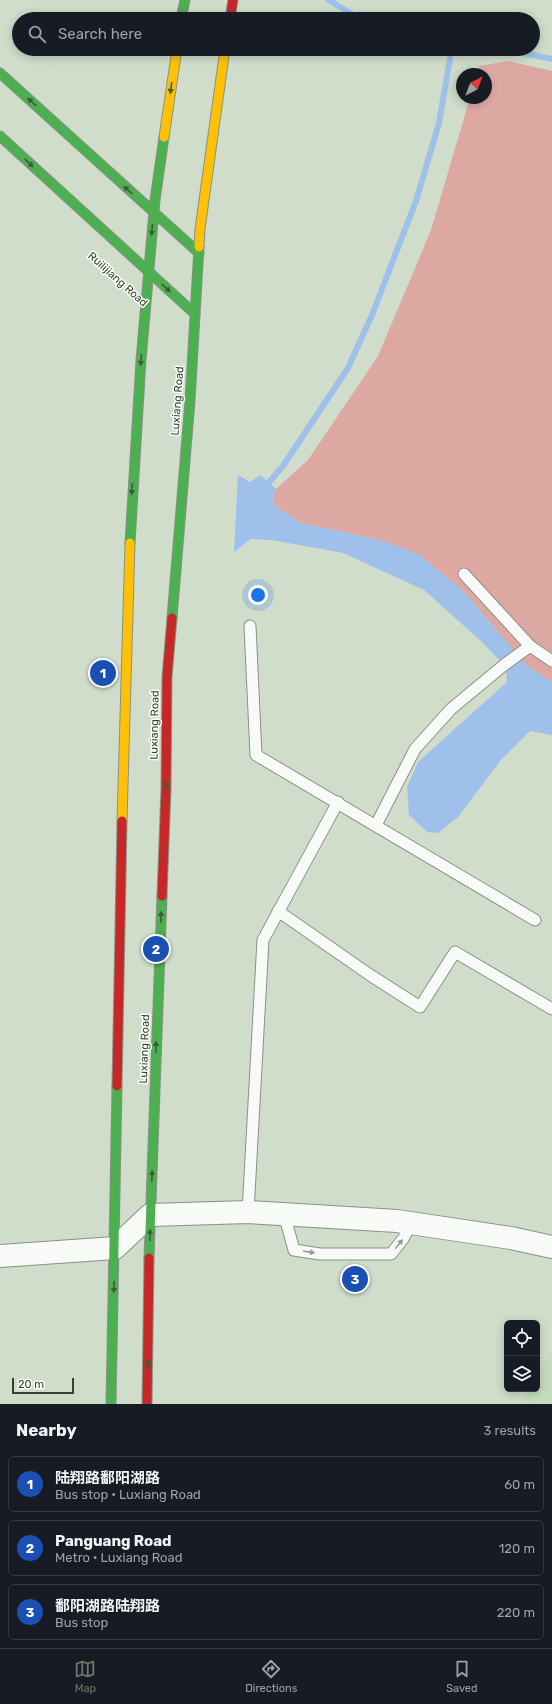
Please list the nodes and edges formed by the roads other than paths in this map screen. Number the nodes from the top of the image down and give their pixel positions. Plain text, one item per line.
1 (185, 0) edge
2 (233, 0) edge
3 (182, 12) edge
4 (231, 12) edge
5 (176, 56) edge
6 (223, 56) edge
7 (0, 73) edge
8 (0, 136) edge
9 (154, 213) junction
10 (199, 253) junction
11 (149, 273) junction
12 (195, 314) junction
13 (464, 574) dead end
14 (250, 626) dead end
15 (527, 649) junction
16 (552, 661) edge
17 (338, 802) junction
18 (376, 825) junction
19 (278, 911) junction
20 (535, 920) dead end
21 (552, 1009) edge
22 (248, 1212) junction
23 (284, 1214) junction
24 (150, 1215) junction
25 (411, 1224) junction
26 (115, 1248) junction
27 (552, 1248) edge
28 (0, 1256) edge
29 (111, 1404) edge
30 (147, 1404) edge

1 - 3 main road
2 - 4 main road
5 -> 9 main road
6 - 10 main road, Luxiang Road
9 -> 7 main road
8 -> 11 main road
9 - 10 main road
9 -> 11 main road
10 - 12 main road, Luxiang Road
11 -> 12 main road
11 -> 26 main road
24 -> 12 main road, Luxiang Road
13 - 15 lane
14 - 17 lane
15 - 16 lane
15 - 18 lane
17 - 18 lane
17 - 19 lane
18 - 20 lane
19 - 21 lane
19 - 22 lane
22 - 23 street
22 - 24 street
23 - 25 street
23 -> 25 lane
24 - 26 street
30 -> 24 main road, Luxiang Road
25 - 27 street
26 - 28 street
26 -> 29 main road

